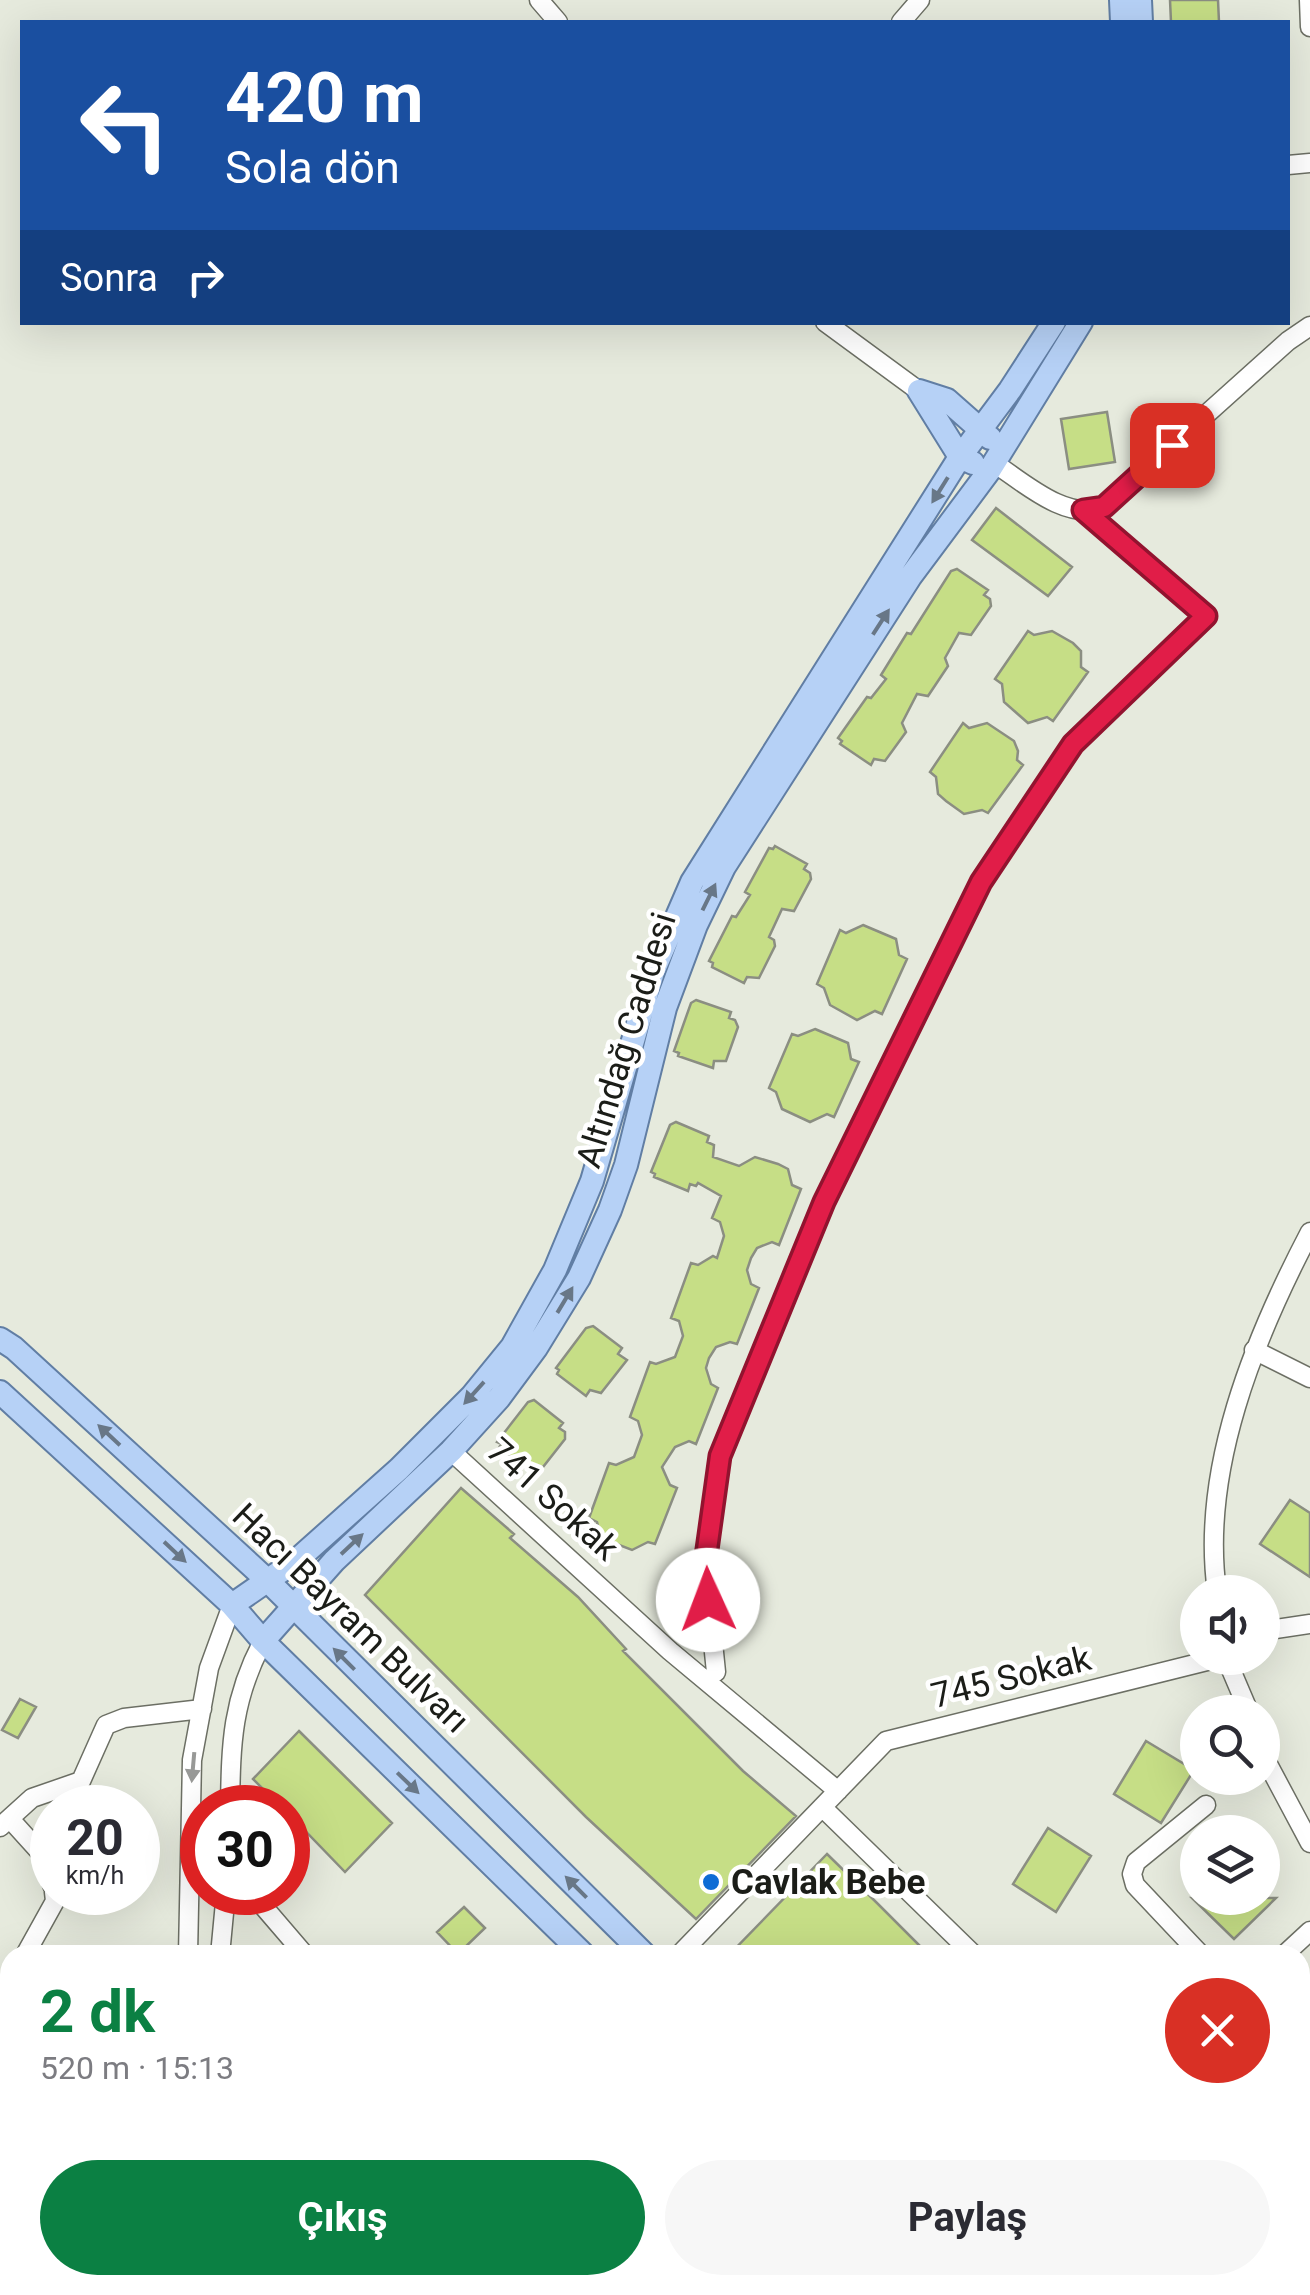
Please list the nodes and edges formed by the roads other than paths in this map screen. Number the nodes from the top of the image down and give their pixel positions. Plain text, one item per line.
1 (538, 0) edge
2 (920, 0) edge
3 (1309, 0) edge
4 (556, 20) edge
5 (903, 20) edge
6 (1310, 28) edge
7 (828, 325) edge
8 (1052, 325) edge
9 (1079, 325) edge
10 (1310, 326) edge
11 (919, 392) junction
12 (982, 429) junction
13 (960, 457) junction
14 (995, 462) junction
15 (1083, 510) junction
16 (1310, 1232) edge
17 (0, 1340) edge
18 (1254, 1350) junction
19 (1310, 1378) edge
20 (0, 1392) edge
21 (451, 1451) junction
22 (1216, 1575) edge
23 (267, 1580) junction
24 (232, 1604) junction
25 (293, 1608) junction
26 (1310, 1624) edge
27 (1280, 1628) edge
28 (263, 1641) junction
29 (1180, 1668) edge
30 (716, 1672) dead end
31 (202, 1708) junction
32 (231, 1785) edge
33 (1280, 1786) edge
34 (838, 1791) junction
35 (1206, 1806) dead end
36 (822, 1807) junction
37 (5, 1823) edge
38 (1310, 1842) edge
39 (30, 1845) edge
40 (47, 1915) edge
41 (224, 1915) edge
42 (269, 1915) edge
43 (31, 1945) edge
44 (188, 1945) edge
45 (221, 1945) edge
46 (292, 1945) edge
47 (574, 1945) edge
48 (636, 1945) edge
49 (688, 1945) edge
50 (964, 1945) edge
51 (1191, 1945) edge

1 - 4 street
2 - 5 street
3 - 6 street
7 - 11 street
8 - 12 main road, Altındağ Caddesi
9 - 14 main road, Altındağ Caddesi
10 - 15 street
11 - 12 main road
11 - 13 main road
12 - 13 main road, Altındağ Caddesi
12 - 14 main road
13 - 14 main road
13 -> 23 main road, Altındağ Caddesi
14 - 15 street
21 -> 14 main road, Altındağ Caddesi
15 - 30 street
16 - 18 street
23 -> 17 main road, Hacı Bayram Bulvarı
18 - 19 street
18 - 22 street
20 -> 24 main road, Hacı Bayram Bulvarı
25 -> 21 main road, Altındağ Caddesi
21 - 34 street, 741 Sokak
23 - 24 main road, Altındağ Caddesi
23 - 25 main road, Hacı Bayram Bulvarı
24 - 28 main road, Hacı Bayram Bulvarı
24 - 31 street
25 - 28 main road, Altındağ Caddesi
48 -> 25 main road, Hacı Bayram Bulvarı
26 - 27 street
28 - 32 street
28 -> 47 main road, Hacı Bayram Bulvarı
29 - 34 street, 745 Sokak
31 - 37 street
31 -> 44 street
33 - 38 street
34 - 36 street, 745 Sokak
35 - 51 street
36 - 49 street, 745 Sokak
36 - 50 street
37 - 39 street
40 - 43 street
41 - 45 street
42 - 46 street

